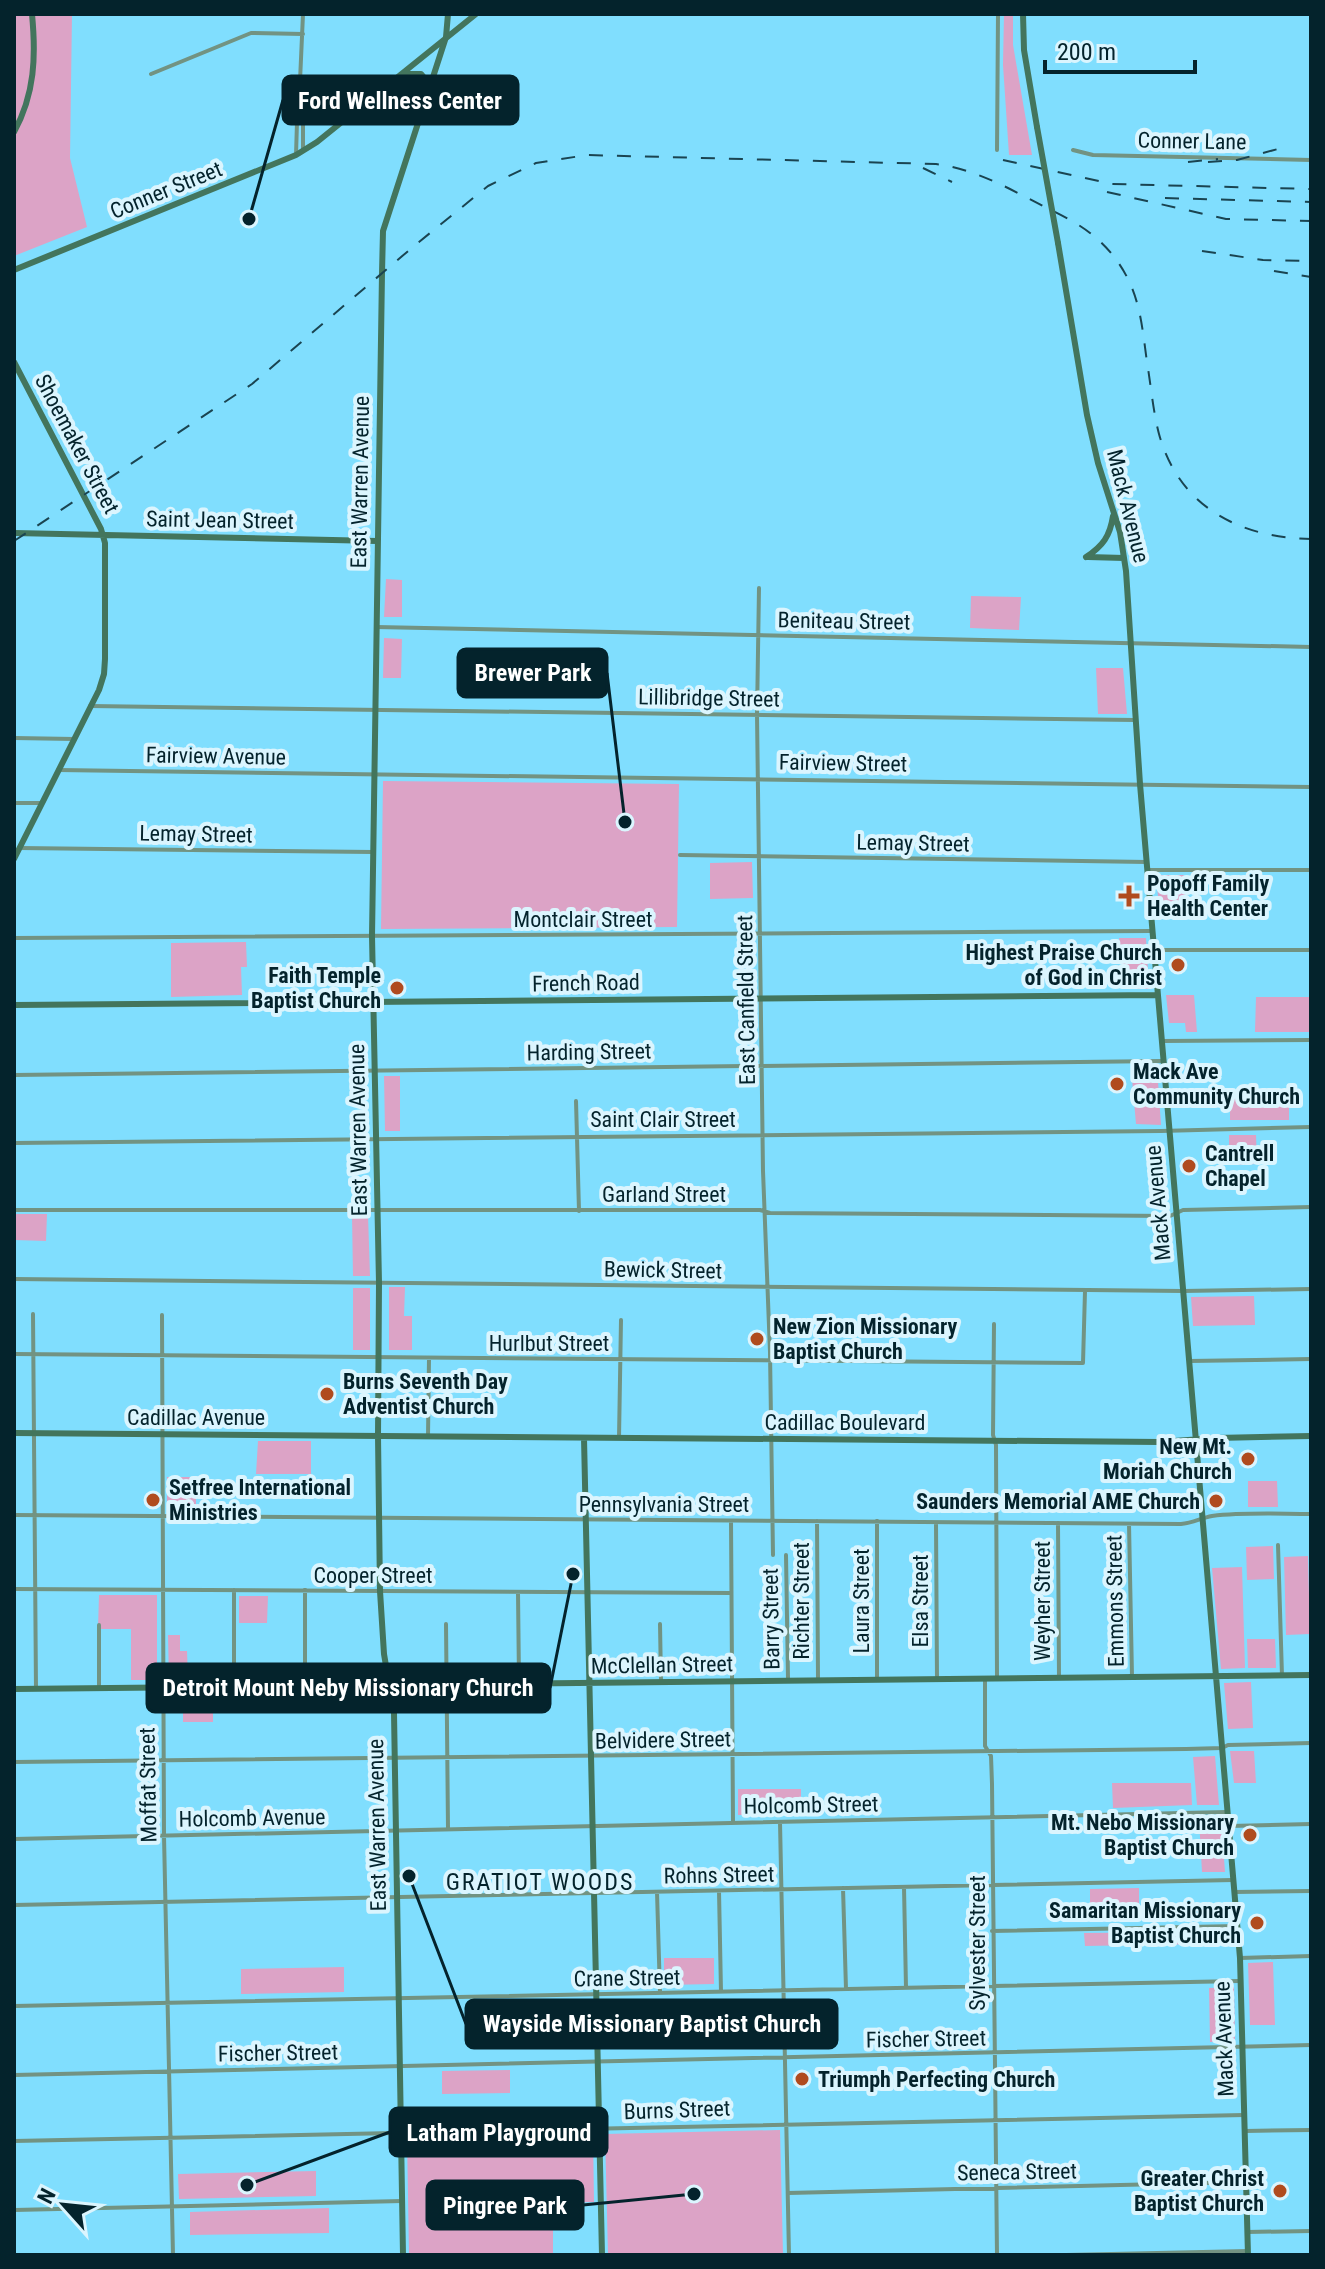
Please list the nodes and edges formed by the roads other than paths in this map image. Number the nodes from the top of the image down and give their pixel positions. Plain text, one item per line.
1 (32, 14) edge
2 (303, 14) edge
3 (448, 14) edge
4 (476, 14) edge
5 (998, 14) edge
6 (1023, 14) edge
7 (303, 34) junction
8 (446, 37) junction
9 (151, 74) dead end
10 (399, 75) junction
11 (429, 89) junction
12 (14, 132) edge
13 (997, 150) dead end
14 (1073, 150) dead end
15 (299, 153) junction
16 (1311, 160) edge
17 (14, 270) edge
18 (14, 362) edge
19 (1114, 512) junction
20 (14, 533) edge
21 (103, 536) junction
22 (377, 541) junction
23 (1124, 558) junction
24 (759, 588) dead end
25 (376, 627) junction
26 (757, 635) junction
27 (1130, 643) junction
28 (1311, 647) edge
29 (90, 706) junction
30 (374, 709) junction
31 (757, 715) junction
32 (1135, 720) junction
33 (14, 738) edge
34 (74, 739) junction
35 (58, 770) junction
36 (374, 773) junction
37 (758, 778) junction
38 (1140, 784) junction
39 (1311, 787) edge
40 (14, 803) edge
41 (42, 803) junction
42 (19, 848) junction
43 (373, 852) junction
44 (680, 855) dead end
45 (759, 857) junction
46 (14, 859) edge
47 (1147, 866) junction
48 (1311, 870) edge
49 (1153, 931) junction
50 (761, 934) junction
51 (372, 936) junction
52 (14, 938) edge
53 (1154, 950) junction
54 (1311, 950) edge
55 (1158, 995) junction
56 (762, 1000) junction
57 (373, 1003) junction
58 (14, 1005) edge
59 (1311, 1040) edge
60 (1162, 1041) junction
61 (1163, 1061) junction
62 (763, 1065) junction
63 (375, 1070) junction
64 (14, 1075) edge
65 (576, 1101) dead end
66 (1311, 1127) edge
67 (1170, 1129) junction
68 (763, 1134) junction
69 (577, 1135) junction
70 (377, 1138) junction
71 (14, 1143) edge
72 (1311, 1207) edge
73 (14, 1210) edge
74 (378, 1210) junction
75 (579, 1211) junction
76 (765, 1212) junction
77 (1176, 1213) junction
78 (14, 1279) edge
79 (379, 1283) junction
80 (768, 1287) junction
81 (1311, 1289) edge
82 (1085, 1291) junction
83 (1183, 1291) junction
84 (33, 1314) dead end
85 (162, 1315) dead end
86 (621, 1320) dead end
87 (994, 1324) dead end
88 (14, 1354) edge
89 (33, 1354) junction
90 (162, 1355) junction
91 (380, 1357) junction
92 (429, 1358) junction
93 (620, 1359) junction
94 (1311, 1359) edge
95 (770, 1360) junction
96 (1189, 1361) junction
97 (993, 1362) junction
98 (14, 1433) edge
99 (33, 1433) junction
100 (162, 1434) junction
101 (378, 1436) junction
102 (1311, 1436) edge
103 (428, 1437) junction
104 (584, 1438) junction
105 (619, 1438) junction
106 (770, 1439) junction
107 (994, 1440) junction
108 (1195, 1441) junction
109 (1311, 1514) edge
110 (14, 1515) edge
111 (34, 1515) junction
112 (162, 1516) junction
113 (379, 1518) junction
114 (586, 1519) junction
115 (731, 1520) junction
116 (1202, 1520) junction
117 (773, 1521) junction
118 (817, 1521) junction
119 (877, 1521) junction
120 (936, 1522) junction
121 (997, 1522) junction
122 (1058, 1523) junction
123 (1129, 1523) junction
124 (1278, 1545) dead end
125 (773, 1555) dead end
126 (786, 1555) dead end
127 (14, 1589) edge
128 (35, 1589) junction
129 (162, 1590) junction
130 (234, 1590) junction
131 (305, 1590) junction
132 (380, 1591) junction
133 (518, 1592) junction
134 (587, 1592) junction
135 (731, 1593) junction
136 (446, 1624) dead end
137 (660, 1624) dead end
138 (99, 1625) dead end
139 (1311, 1675) edge
140 (1282, 1676) junction
141 (1215, 1677) junction
142 (1132, 1678) junction
143 (1059, 1679) junction
144 (937, 1680) junction
145 (985, 1680) junction
146 (997, 1680) junction
147 (877, 1681) junction
148 (732, 1682) junction
149 (788, 1682) junction
150 (818, 1682) junction
151 (661, 1683) junction
152 (589, 1684) junction
153 (447, 1685) junction
154 (519, 1685) junction
155 (389, 1686) junction
156 (234, 1687) junction
157 (305, 1687) junction
158 (99, 1688) junction
159 (163, 1688) junction
160 (14, 1689) edge
161 (36, 1689) junction
162 (1311, 1743) edge
163 (1222, 1748) junction
164 (988, 1752) junction
165 (732, 1755) junction
166 (591, 1757) junction
167 (448, 1758) junction
168 (394, 1759) junction
169 (163, 1761) junction
170 (14, 1762) edge
171 (1227, 1812) junction
172 (992, 1817) junction
173 (780, 1822) junction
174 (733, 1823) junction
175 (1311, 1824) edge
176 (592, 1826) junction
177 (1228, 1826) junction
178 (448, 1829) junction
179 (395, 1830) junction
180 (164, 1836) junction
181 (14, 1839) edge
182 (1233, 1880) junction
183 (992, 1885) junction
184 (904, 1887) junction
185 (843, 1888) junction
186 (781, 1890) junction
187 (719, 1891) junction
188 (1311, 1891) edge
189 (657, 1892) junction
190 (1234, 1892) junction
191 (594, 1893) junction
192 (395, 1898) junction
193 (166, 1902) junction
194 (14, 1905) edge
195 (1238, 1926) junction
196 (992, 1931) junction
197 (1311, 1956) edge
198 (1240, 1958) junction
199 (1241, 1981) junction
200 (993, 1986) junction
201 (906, 1988) junction
202 (846, 1989) junction
203 (783, 1991) junction
204 (721, 1992) junction
205 (660, 1993) junction
206 (596, 1995) junction
207 (398, 1999) junction
208 (168, 2004) junction
209 (14, 2006) edge
210 (1311, 2045) edge
211 (1243, 2047) junction
212 (993, 2054) junction
213 (785, 2058) junction
214 (598, 2062) junction
215 (399, 2066) junction
216 (169, 2071) junction
217 (14, 2075) edge
218 (1244, 2115) junction
219 (994, 2120) junction
220 (786, 2123) junction
221 (599, 2128) junction
222 (1311, 2130) edge
223 (1245, 2131) junction
224 (400, 2133) junction
225 (171, 2138) junction
226 (14, 2141) edge
227 (1246, 2182) junction
228 (996, 2188) junction
229 (788, 2193) junction
230 (402, 2201) junction
231 (172, 2206) junction
232 (14, 2210) edge
233 (1311, 2231) edge
234 (1247, 2232) junction
235 (1248, 2253) edge
236 (173, 2255) edge
237 (403, 2255) edge
238 (602, 2255) edge
239 (789, 2255) edge
240 (997, 2255) edge
241 (1066, 2255) edge

1 - 12 main road
2 - 7 street
3 - 8 main road, East Warren Avenue
4 - 8 main road, Conner Street
5 - 13 street
6 - 19 main road, Mack Avenue, bridge
7 - 9 street
7 - 15 street
8 - 10 main road, Conner Street
8 - 11 main road, East Warren Avenue
10 - 11 main road
10 - 15 main road, Conner Street
11 - 22 main road, East Warren Avenue
14 - 16 street, Conner Lane
15 - 17 main road, Conner Street
18 - 21 main road, Shoemaker Street
19 - 23 main road, Mack Avenue
19 - 23 main road
20 - 21 main road, Saint Jean Street
21 - 22 main road, Saint Jean Street
21 - 29 main road, Shoemaker Street
22 - 25 main road, East Warren Avenue
23 - 27 main road, Mack Avenue
24 - 26 street, East Canfield Street
25 - 26 street, Beniteau Street
25 - 30 main road, East Warren Avenue
26 - 27 street, Beniteau Street
26 - 31 street, East Canfield Street
27 - 28 street, Beniteau Street
27 - 32 main road, Mack Avenue
29 - 30 street, Lillibridge Street
29 - 34 main road, Shoemaker Street
30 - 31 street, Lillibridge Street
30 - 36 main road, East Warren Avenue
31 - 32 street, Lillibridge Street
31 - 37 street, East Canfield Street
32 - 38 main road, Mack Avenue
33 - 34 street
34 - 35 main road, Shoemaker Street
35 - 36 street, Fairview Avenue
35 - 41 main road, Shoemaker Street
36 - 37 street, Fairview Street
36 - 43 main road, East Warren Avenue
37 - 38 street, Fairview Street
37 - 45 street, East Canfield Street
38 - 39 street, Fairview Street
38 - 47 main road, Mack Avenue
40 - 41 street
41 - 42 main road, Shoemaker Street
42 - 43 street, Lemay Street
42 - 46 main road, Shoemaker Street
43 - 51 main road, East Warren Avenue
44 - 45 street, Lemay Street
45 - 47 street, Lemay Street
45 - 50 street, East Canfield Street
47 - 48 street, Lemay Street
47 - 49 main road, Mack Avenue
49 - 50 street, Montclair Street
49 - 53 main road, Mack Avenue
50 - 51 street, Montclair Street
50 - 56 street, East Canfield Street
51 - 52 street, Montclair Street
51 - 57 main road, East Warren Avenue
53 - 54 street
53 - 55 main road, Mack Avenue
55 - 56 main road, French Road
55 - 60 main road, Mack Avenue
56 - 57 main road, French Road
56 - 62 street, East Canfield Street
57 - 58 main road, French Road
57 - 63 main road, East Warren Avenue
59 - 60 street
60 - 61 main road, Mack Avenue
61 - 62 street, Harding Street
61 - 67 main road, Mack Avenue
62 - 63 street, Harding Street
62 - 68 street, East Canfield Street
63 - 64 street, Harding Street
63 - 70 main road, East Warren Avenue
65 - 69 street
66 - 67 street, Saint Clair Street
67 - 68 street, Saint Clair Street
67 - 77 main road, Mack Avenue
68 - 69 street, Saint Clair Street
68 - 76 street, East Canfield Street
69 - 70 street, Saint Clair Street
69 - 75 street
70 - 71 street, Saint Clair Street
70 - 74 main road, East Warren Avenue
72 - 77 street, Garland Street
73 - 74 street, Garland Street
74 - 75 street, Garland Street
74 - 79 main road, East Warren Avenue
75 - 76 street, Garland Street
76 - 77 street, Garland Street
76 - 80 street, East Canfield Street
77 - 83 main road, Mack Avenue
78 - 79 street, Bewick Street
79 - 80 street, Bewick Street
79 - 91 main road, East Warren Avenue
80 - 82 street, Bewick Street
80 - 95 street, East Canfield Street
81 - 83 street, Bewick Street
82 - 83 street, Bewick Street
82 - 97 street, Hurlbut Street
83 - 96 main road, Mack Avenue
84 - 89 street
85 - 90 street, Moffat Street
86 - 93 street
87 - 97 street
88 - 89 street, Hurlbut Street
89 - 90 street, Hurlbut Street
89 - 99 street
90 - 91 street, Hurlbut Street
90 - 100 street, Moffat Street
91 - 92 street, Hurlbut Street
91 - 101 main road, East Warren Avenue
92 - 93 street, Hurlbut Street
92 - 103 street
93 - 95 street, Hurlbut Street
93 - 105 street
94 - 96 street
95 - 97 street, Hurlbut Street
95 - 106 street, East Canfield Street
96 - 108 main road, Mack Avenue
97 - 107 street
98 - 99 main road, Cadillac Avenue
99 - 100 main road, Cadillac Avenue
99 - 111 street
100 - 101 main road, Cadillac Avenue
100 - 112 street, Moffat Street
101 - 103 main road, Cadillac Boulevard
101 - 113 main road, East Warren Avenue
102 - 108 main road, Cadillac Boulevard
103 - 104 main road, Cadillac Boulevard
104 - 105 main road, Cadillac Boulevard
104 - 114 main road
105 - 106 main road, Cadillac Boulevard
106 - 107 main road, Cadillac Boulevard
106 - 117 street, East Canfield Street
107 - 108 main road, Cadillac Boulevard
107 - 121 street
108 - 116 main road, Mack Avenue
109 - 116 street, Pennsylvania Street
110 - 111 street, Pennsylvania Street
111 - 112 street, Pennsylvania Street
111 - 128 street
112 - 113 street, Pennsylvania Street
112 - 129 street, Moffat Street
113 - 114 street, Pennsylvania Street
113 - 132 main road, East Warren Avenue
114 - 115 street, Pennsylvania Street
114 - 134 main road
115 - 117 street, Pennsylvania Street
115 - 135 street
116 - 123 street, Pennsylvania Street
116 - 141 main road, Mack Avenue
117 - 118 street, Pennsylvania Street
117 - 125 street, East Canfield Street
118 - 119 street, Pennsylvania Street
118 - 150 street, Richter Street
119 - 120 street, Pennsylvania Street
119 - 147 street, Laura Street
120 - 121 street, Pennsylvania Street
120 - 144 street, Elsa Street
121 - 122 street, Pennsylvania Street
121 - 146 street
122 - 123 street, Pennsylvania Street
122 - 143 street, Weyher Street
123 - 142 street, Emmons Street
124 - 140 street
126 - 149 street, Barry Street
127 - 128 street, Cooper Street
128 - 129 street, Cooper Street
128 - 161 street
129 - 130 street, Cooper Street
129 - 159 street, Moffat Street
130 - 131 street, Cooper Street
130 - 156 street
131 - 132 street, Cooper Street
131 - 157 street
132 - 133 street, Cooper Street
132 - 155 main road, East Warren Avenue
133 - 134 street, Cooper Street
133 - 154 street
134 - 135 street, Cooper Street
134 - 152 main road
135 - 148 street
136 - 153 street
137 - 151 street
138 - 158 street
139 - 140 main road, McClellan Street
140 - 141 main road, McClellan Street
141 - 142 main road, McClellan Street
141 - 163 main road, Mack Avenue
142 - 143 main road, McClellan Street
143 - 146 main road, McClellan Street
144 - 145 main road, McClellan Street
144 - 147 main road, McClellan Street
145 - 146 main road, McClellan Street
145 - 164 street, Sylvester Street
147 - 150 main road, McClellan Street
148 - 149 main road, McClellan Street
148 - 151 main road, McClellan Street
148 - 165 street
149 - 150 main road, McClellan Street
151 - 152 main road, McClellan Street
152 - 154 main road, McClellan Street
152 - 166 main road
153 - 154 main road, McClellan Street
153 - 155 main road, McClellan Street
153 - 167 street
155 - 157 main road, McClellan Street
155 - 168 main road, East Warren Avenue
156 - 157 main road, McClellan Street
156 - 159 main road, McClellan Street
158 - 159 main road, McClellan Street
158 - 161 main road, McClellan Street
159 - 169 street, Moffat Street
160 - 161 main road, McClellan Street
162 - 163 street, Belvidere Street
163 - 164 street, Belvidere Street
163 - 171 main road, Mack Avenue
164 - 165 street, Belvidere Street
164 - 172 street, Sylvester Street
165 - 166 street, Belvidere Street
165 - 174 street
166 - 167 street, Belvidere Street
166 - 176 main road
167 - 168 street, Belvidere Street
167 - 178 street
168 - 169 street, Belvidere Street
168 - 179 main road, East Warren Avenue
169 - 170 street, Belvidere Street
169 - 180 street, Moffat Street
171 - 172 street, Holcomb Street
171 - 177 main road, Mack Avenue
172 - 173 street, Holcomb Street
172 - 183 street, Sylvester Street
173 - 174 street, Holcomb Street
173 - 186 street
174 - 176 street, Holcomb Street
175 - 177 street
176 - 178 street, Holcomb Street
176 - 191 main road
177 - 182 main road, Mack Avenue
178 - 179 street, Holcomb Street
179 - 180 street, Holcomb Avenue
179 - 192 main road, East Warren Avenue
180 - 181 street, Holcomb Avenue
180 - 193 street, Moffat Street
182 - 183 street, Rohns Street
182 - 190 main road, Mack Avenue
183 - 184 street, Rohns Street
183 - 196 street, Sylvester Street
184 - 185 street, Rohns Street
184 - 201 street
185 - 186 street, Rohns Street
185 - 202 street
186 - 187 street, Rohns Street
186 - 203 street
187 - 189 street, Rohns Street
187 - 204 street
188 - 190 street
189 - 191 street, Rohns Street
189 - 205 street
190 - 195 main road, Mack Avenue
191 - 192 street, Rohns Street
191 - 206 main road
192 - 193 street, Rohns Street
192 - 207 main road, East Warren Avenue
193 - 194 street, Rohns Street
193 - 208 street, Moffat Street
195 - 196 street
195 - 198 main road, Mack Avenue
196 - 200 street, Sylvester Street
197 - 198 street
198 - 199 main road, Mack Avenue
199 - 200 street, Crane Street
199 - 211 main road, Mack Avenue
200 - 201 street, Crane Street
200 - 212 street, Sylvester Street
201 - 202 street, Crane Street
202 - 203 street, Crane Street
203 - 204 street, Crane Street
203 - 213 street
204 - 205 street, Crane Street
205 - 206 street, Crane Street
206 - 207 street, Crane Street
206 - 214 main road
207 - 208 street, Crane Street
207 - 215 main road, East Warren Avenue
208 - 209 street, Crane Street
208 - 216 street, Moffat Street
210 - 211 street, Fischer Street
211 - 212 street, Fischer Street
211 - 218 main road, Mack Avenue
212 - 213 street, Fischer Street
212 - 219 street, Sylvester Street
213 - 214 street, Fischer Street
213 - 220 street
214 - 215 street, Fischer Street
214 - 221 main road
215 - 216 street, Fischer Street
215 - 224 main road, East Warren Avenue
216 - 217 street, Fischer Street
216 - 225 street, Moffat Street
218 - 219 street, Burns Street
218 - 223 main road, Mack Avenue
219 - 220 street, Burns Street
219 - 228 street, Sylvester Street
220 - 221 street, Burns Street
220 - 229 street
221 - 224 street, Burns Street
221 - 238 main road
222 - 223 street
223 - 227 main road, Mack Avenue
224 - 225 street, Burns Street
224 - 230 main road, East Warren Avenue
225 - 226 street, Burns Street
225 - 231 street, Moffat Street
227 - 228 street, Seneca Street
227 - 234 main road, Mack Avenue
228 - 229 street, Seneca Street
228 - 240 street, Sylvester Street
229 - 239 street
230 - 231 street
230 - 237 main road, East Warren Avenue
231 - 232 street
231 - 236 street, Moffat Street
233 - 234 street
234 - 235 main road, Mack Avenue
235 - 241 street

